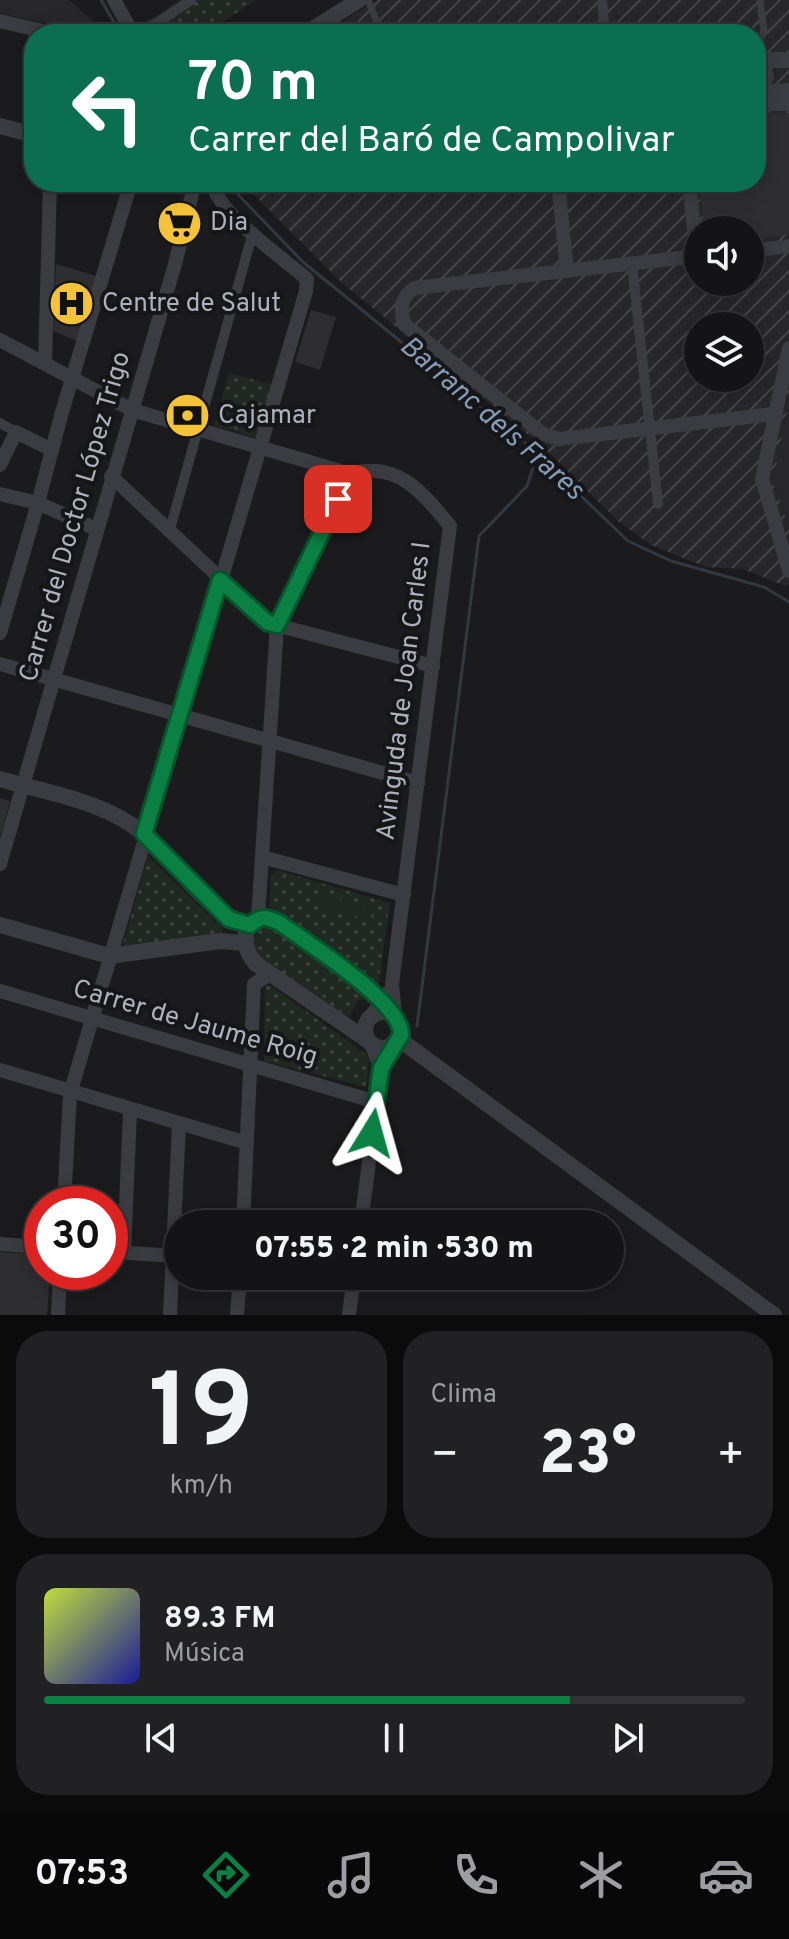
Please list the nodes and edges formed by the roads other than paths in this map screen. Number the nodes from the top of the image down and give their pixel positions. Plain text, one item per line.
1 (114, 0) edge
2 (191, 0) edge
3 (359, 0) edge
4 (368, 0) edge
5 (602, 0) edge
6 (760, 0) edge
7 (0, 21) edge
8 (127, 24) edge
9 (156, 24) edge
10 (321, 24) edge
11 (378, 24) edge
12 (604, 24) edge
13 (763, 24) edge
14 (24, 27) edge
15 (789, 91) edge
16 (766, 94) edge
17 (766, 97) edge
18 (789, 104) edge
19 (0, 126) edge
20 (24, 132) edge
21 (50, 192) edge
22 (128, 192) edge
23 (192, 192) edge
24 (215, 192) edge
25 (559, 192) edge
26 (690, 192) edge
27 (217, 197) junction
28 (191, 198) junction
29 (693, 216) edge
30 (253, 232) junction
31 (789, 246) edge
32 (764, 249) edge
33 (684, 258) edge
34 (632, 264) junction
35 (567, 271) junction
36 (0, 340) edge
37 (789, 348) edge
38 (45, 364) junction
39 (71, 379) junction
40 (132, 410) junction
41 (774, 414) junction
42 (0, 423) edge
43 (198, 429) junction
44 (650, 429) junction
45 (16, 432) junction
46 (261, 446) junction
47 (52, 450) junction
48 (0, 465) edge
49 (351, 474) junction
50 (111, 476) junction
51 (0, 494) edge
52 (38, 503) junction
53 (658, 504) dead end
54 (96, 529) junction
55 (169, 533) junction
56 (789, 571) edge
57 (220, 580) junction
58 (277, 625) junction
59 (0, 633) edge
60 (0, 664) edge
61 (433, 666) junction
62 (54, 681) junction
63 (179, 716) junction
64 (269, 741) junction
65 (0, 779) edge
66 (418, 783) junction
67 (24, 786) junction
68 (144, 834) junction
69 (262, 857) junction
70 (0, 864) edge
71 (404, 895) junction
72 (254, 921) junction
73 (0, 925) edge
74 (244, 943) junction
75 (109, 956) junction
76 (270, 974) junction
77 (392, 984) junction
78 (0, 991) edge
79 (389, 1010) junction
80 (91, 1019) junction
81 (369, 1042) junction
82 (395, 1043) junction
83 (251, 1065) junction
84 (381, 1068) junction
85 (0, 1070) edge
86 (70, 1094) junction
87 (376, 1102) junction
88 (130, 1111) junction
89 (179, 1124) junction
90 (247, 1143) junction
91 (65, 1186) edge
92 (123, 1186) edge
93 (177, 1210) edge
94 (244, 1210) edge
95 (363, 1210) edge
96 (0, 1244) edge
97 (24, 1246) edge
98 (128, 1253) edge
99 (164, 1255) edge
100 (59, 1290) edge
101 (173, 1290) edge
102 (239, 1290) edge
103 (352, 1290) edge
104 (58, 1315) edge
105 (170, 1315) edge
106 (237, 1315) edge
107 (349, 1315) edge
108 (774, 1315) edge

1 - 8 street
2 - 9 street
3 - 10 street
4 - 11 lane
5 - 12 street
6 - 13 lane
7 - 14 street
15 - 16 street
17 - 18 street
19 - 20 street
21 - 38 street
22 - 39 street
23 - 28 street, Carrer del Doctor López Trigo
24 - 27 street
25 - 35 street
26 - 29 street
27 - 28 street
27 - 30 street
28 - 40 street, Carrer del Doctor López Trigo
30 - 43 street
30 - 46 street
31 - 32 street
33 - 34 street
34 - 35 street
34 - 44 street
35 - 44 street
36 - 38 street, Avinguda de Joan Carles I
37 - 41 street
38 - 39 street, Avinguda de Joan Carles I
39 - 40 street, Avinguda de Joan Carles I
39 - 47 street
40 - 43 street, Avinguda de Joan Carles I
40 - 50 street, Carrer del Doctor López Trigo
41 - 44 street
41 - 56 street
42 - 45 street
43 - 46 street, Avinguda de Joan Carles I
43 - 55 street
44 - 53 street
45 - 47 street
45 - 48 street
46 - 49 street, Avinguda de Joan Carles I
46 - 57 street
47 - 52 street
49 - 58 street
49 - 61 street, Avinguda de Joan Carles I
50 - 54 street, Carrer del Doctor López Trigo
50 - 55 street
51 - 52 street
52 - 54 street
52 - 59 street
54 - 62 street, Carrer del Doctor López Trigo
55 - 57 street
57 - 58 street
57 - 63 street
58 - 61 street
58 - 64 street
60 - 62 street
61 - 66 street, Avinguda de Joan Carles I
62 - 63 street
62 - 67 street, Carrer del Doctor López Trigo
63 - 64 street
63 - 68 street
64 - 66 street
64 - 69 street
65 - 67 street
66 - 71 street, Avinguda de Joan Carles I
67 - 68 street
67 - 70 street, Carrer del Doctor López Trigo
68 - 72 street
68 - 75 street
69 - 71 street
69 - 72 street
71 - 77 street, Avinguda de Joan Carles I
72 - 74 street
72 - 79 street
73 - 75 street
74 - 75 street
74 - 76 street
75 - 80 street
76 - 81 street
76 - 83 street
77 - 79 street, Avinguda de Joan Carles I
77 - 79 street, Avinguda de Joan Carles I
78 - 80 street, Carrer de Jaume Roig
79 - 81 street
79 - 82 street
80 - 83 street, Carrer de Jaume Roig
80 - 86 street
81 - 82 street
81 - 84 street
82 - 84 street
82 - 108 street
83 - 87 street, Carrer de Jaume Roig
83 - 90 street
84 - 87 street
85 - 86 street
86 - 88 street
86 - 91 street
87 - 95 street
88 - 89 street
88 - 92 street
89 - 90 street
89 - 93 street
90 - 94 street
96 - 97 street
98 - 99 street
100 - 104 street
101 - 105 street
102 - 106 street
103 - 107 street

